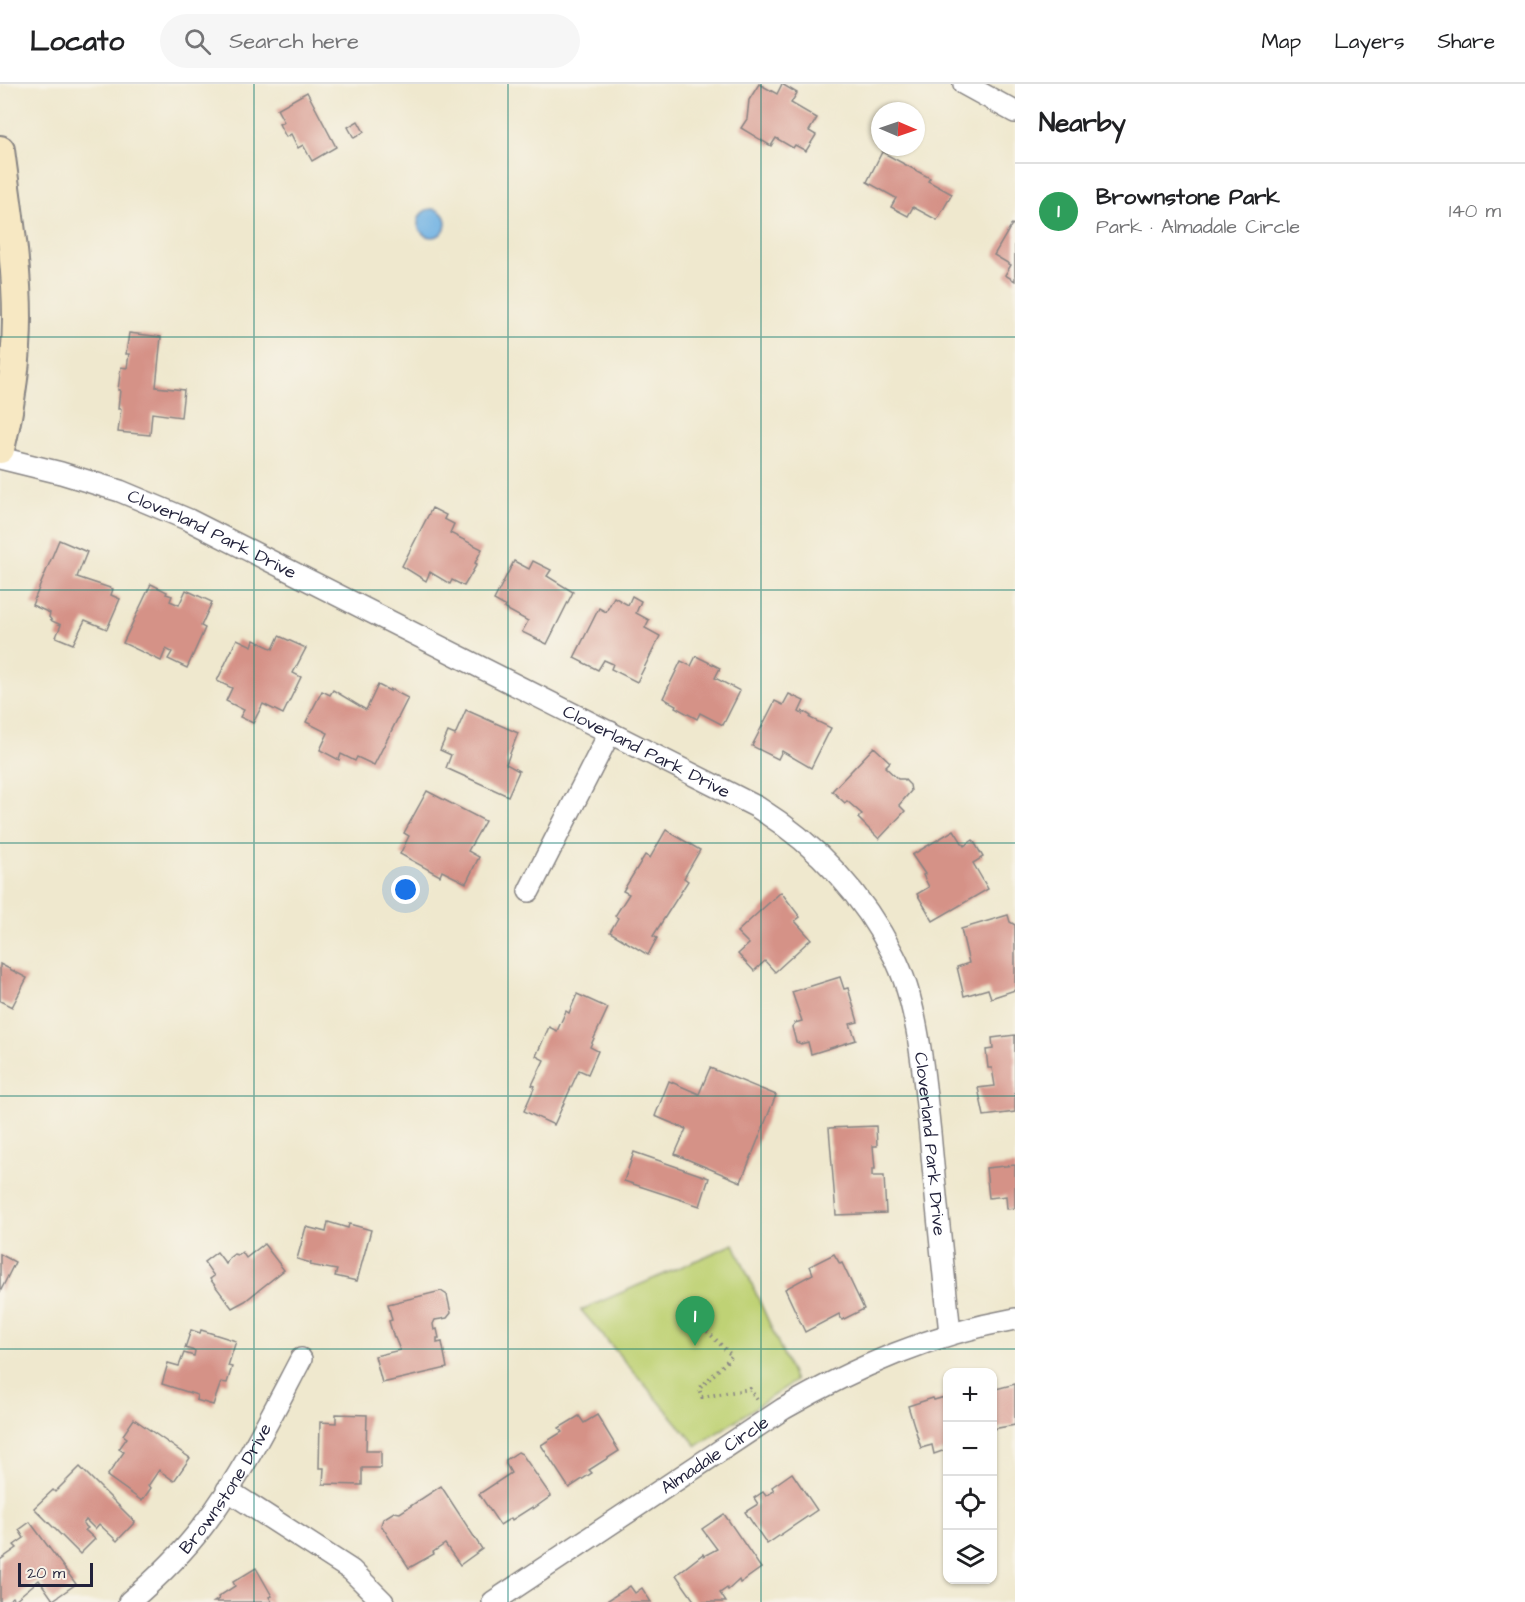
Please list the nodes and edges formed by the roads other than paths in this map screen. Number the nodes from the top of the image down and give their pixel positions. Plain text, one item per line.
1 (964, 84) edge
2 (1015, 112) edge
3 (0, 150) edge
4 (0, 449) edge
5 (0, 458) edge
6 (610, 732) junction
7 (529, 891) dead end
8 (1015, 1319) edge
9 (950, 1333) junction
10 (301, 1359) dead end
11 (227, 1490) junction
12 (129, 1602) edge
13 (383, 1602) edge
14 (493, 1602) edge

1 - 2 street
3 - 4 main road
5 - 6 street, Cloverland Park Drive
6 - 7 street
6 - 9 street, Cloverland Park Drive
8 - 9 street, Almadale Circle
9 - 14 street, Almadale Circle
10 - 11 street, Brownstone Drive
11 - 12 street, Brownstone Drive
11 - 13 street

